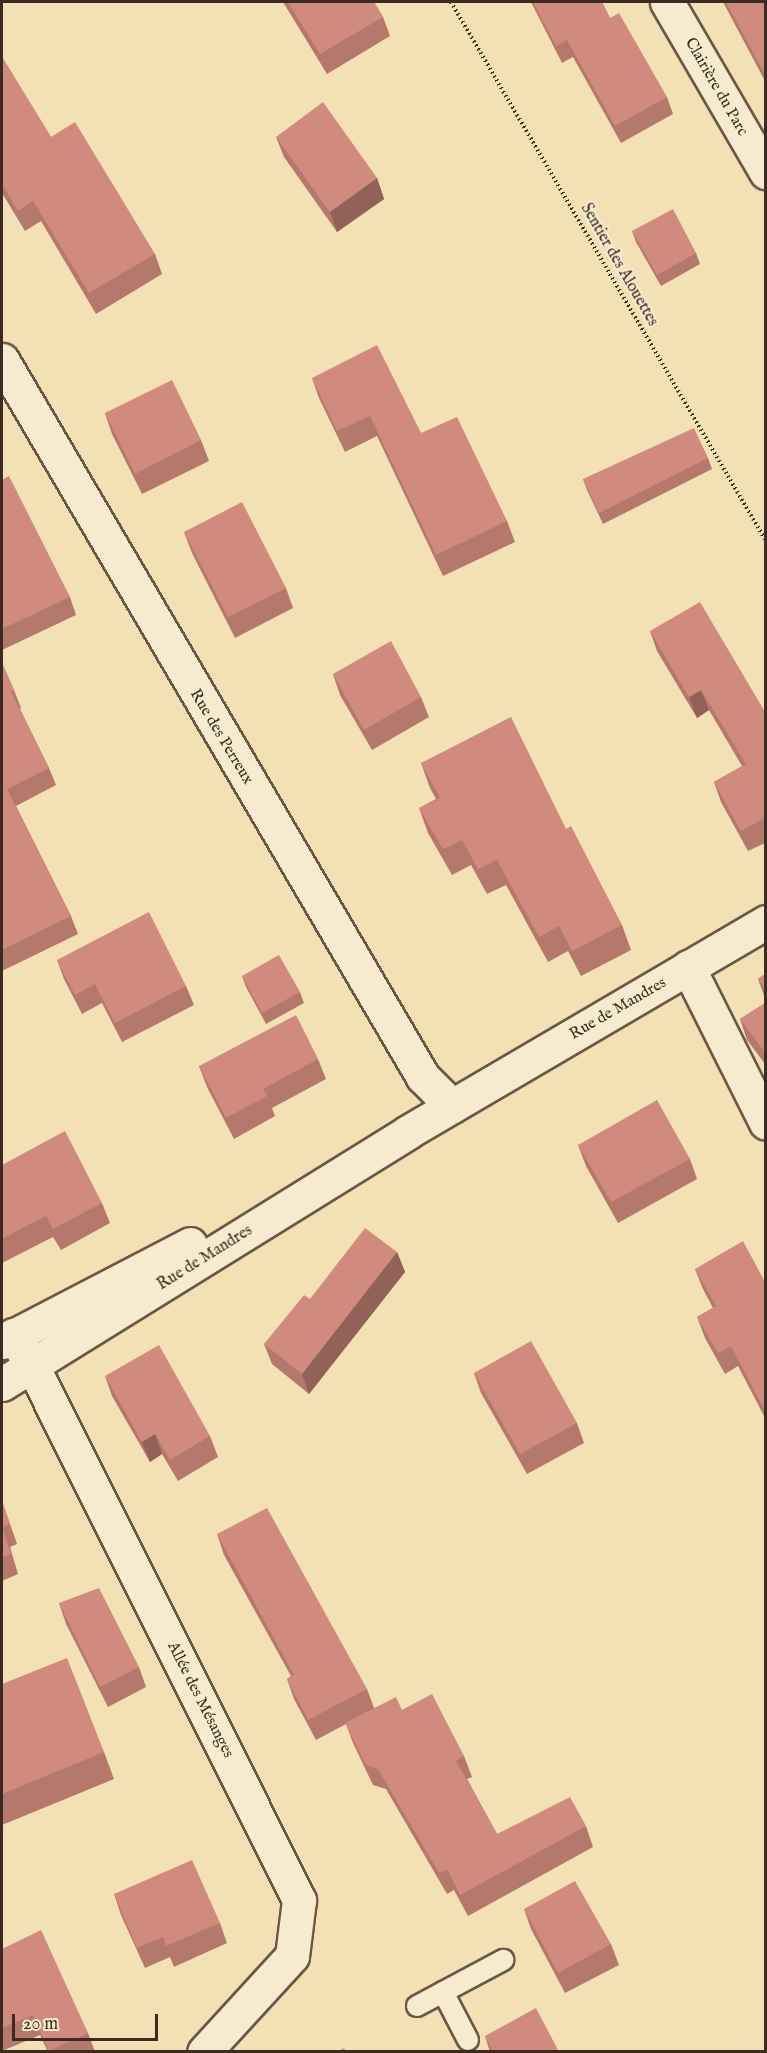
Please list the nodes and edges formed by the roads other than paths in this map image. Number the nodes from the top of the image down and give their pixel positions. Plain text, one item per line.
1 (667, 2) edge
2 (765, 172) edge
3 (2, 360) edge
4 (765, 922) edge
5 (688, 967) junction
6 (452, 1106) junction
7 (765, 1124) edge
8 (408, 1132) junction
9 (7, 1339) edge
10 (32, 1365) junction
11 (2, 1384) edge
12 (503, 1960) dead end
13 (443, 1992) junction
14 (417, 2006) dead end
15 (468, 2040) dead end
16 (204, 2052) edge

1 - 2 street, Clairière du Parc
3 - 6 street, Rue des Perreux
4 - 5 street, Rue de Mandres
5 - 6 street, Rue de Mandres
5 - 7 street
6 - 8 street, Rue de Mandres
8 - 9 street, Rue de Mandres
8 - 10 street, Rue de Mandres
9 - 10 street, Allée des Mésanges
10 - 11 street, Rue de Mandres
10 - 16 street, Allée des Mésanges
12 - 13 lane
13 - 14 lane
13 - 15 lane

